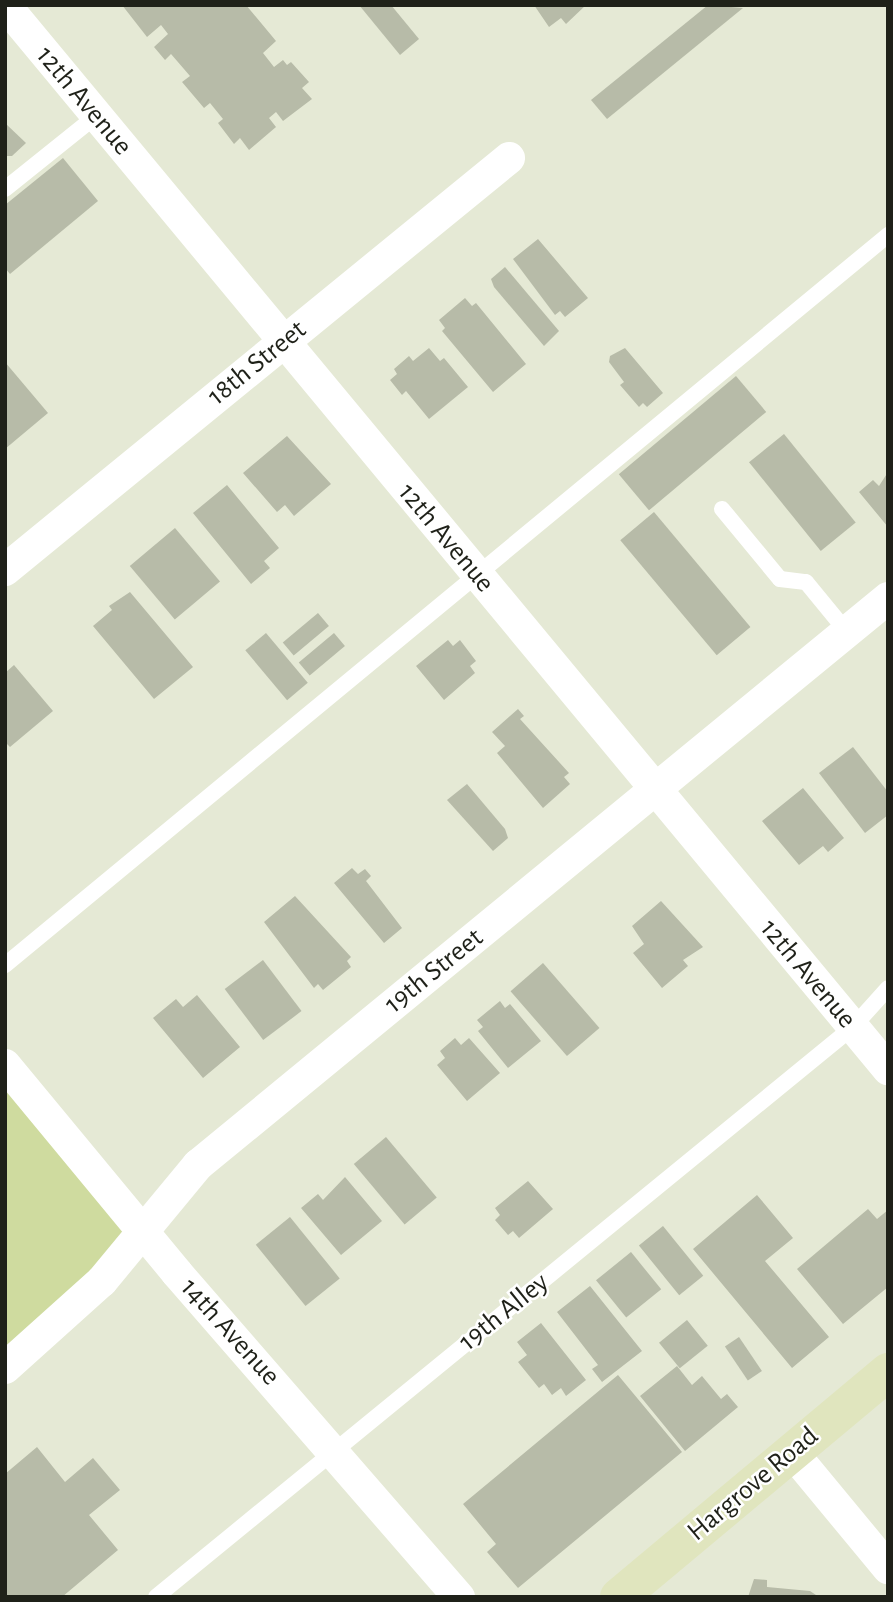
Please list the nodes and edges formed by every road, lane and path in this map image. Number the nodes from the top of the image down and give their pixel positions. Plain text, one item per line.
1 (5, 5) edge
2 (96, 116) junction
3 (509, 158) dead end
4 (5, 189) edge
5 (888, 235) edge
6 (283, 341) junction
7 (722, 509) dead end
8 (5, 570) edge
9 (477, 575) junction
10 (888, 598) edge
11 (847, 632) junction
12 (655, 790) junction
13 (5, 965) edge
14 (888, 988) edge
15 (853, 1027) junction
16 (5, 1065) edge
17 (888, 1069) edge
18 (144, 1233) junction
19 (5, 1368) edge
20 (888, 1372) edge
21 (335, 1450) junction
22 (792, 1452) junction
23 (888, 1568) edge
24 (156, 1597) edge
25 (458, 1597) edge
26 (619, 1597) edge

1 - 2 street, 12th Avenue
2 - 4 lane
2 - 6 street, 12th Avenue
3 - 6 street, 18th Street
5 - 9 lane
6 - 8 street, 18th Street
6 - 9 street, 12th Avenue
7 - 11 lane
9 - 12 street, 12th Avenue
9 - 13 lane
10 - 11 street, 19th Street
11 - 12 street, 19th Street
12 - 15 street, 12th Avenue
12 - 18 street, 19th Street
14 - 15 lane, 19th Alley
15 - 17 street, 12th Avenue
15 - 21 lane, 19th Alley
16 - 18 street, 14th Avenue
18 - 19 street, 19th Street
18 - 21 street, 14th Avenue
20 - 22 main road, Hargrove Road
21 - 24 lane, 19th Alley
21 - 25 street, 14th Avenue
22 - 23 street
22 - 26 main road, Hargrove Road

